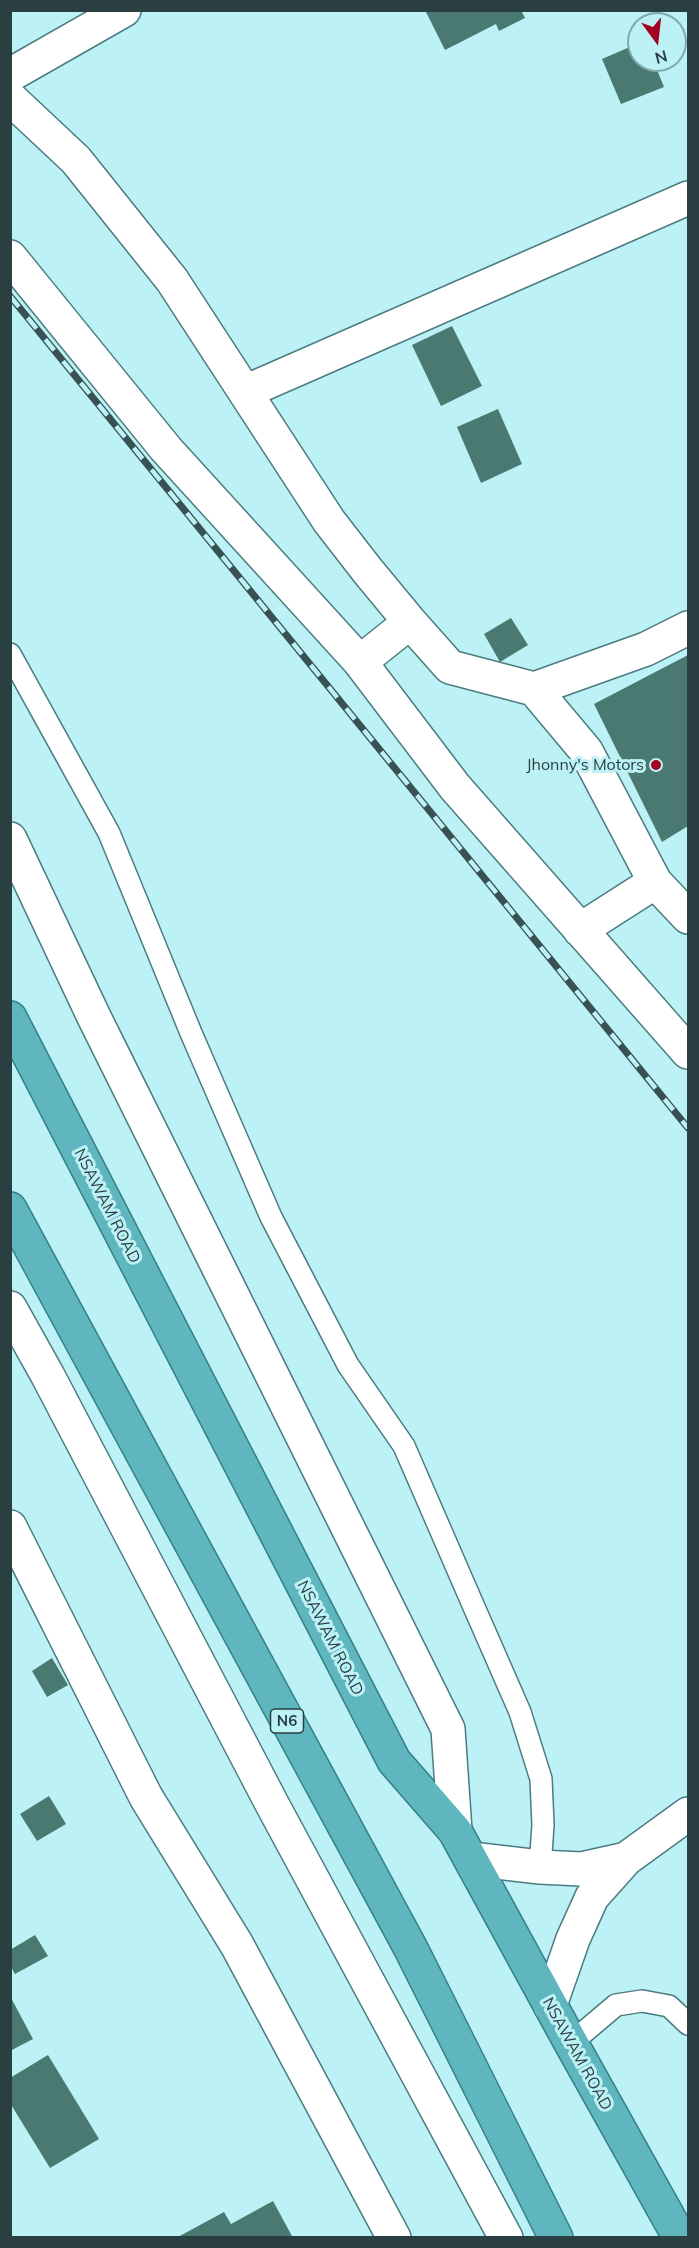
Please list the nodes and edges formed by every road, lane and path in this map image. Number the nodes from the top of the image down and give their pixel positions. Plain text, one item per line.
1 (124, 10) edge
2 (10, 75) edge
3 (10, 98) edge
4 (688, 198) edge
5 (10, 257) edge
6 (245, 392) junction
7 (410, 622) junction
8 (688, 628) edge
9 (10, 654) edge
10 (360, 662) junction
11 (534, 689) junction
12 (10, 839) edge
13 (655, 882) junction
14 (688, 917) edge
15 (580, 930) junction
16 (10, 1018) edge
17 (688, 1052) edge
18 (10, 1209) edge
19 (10, 1308) edge
20 (10, 1527) edge
21 (688, 1814) edge
22 (455, 1831) junction
23 (471, 1859) junction
24 (626, 1859) junction
25 (540, 1867) junction
26 (550, 2005) junction
27 (688, 2024) edge
28 (571, 2043) junction
29 (394, 2238) edge
30 (506, 2238) edge
31 (556, 2238) edge
32 (680, 2238) edge

1 - 2 street
3 - 6 street
4 - 6 street
5 - 10 street
6 - 7 street
7 - 10 street
7 - 11 street
8 - 11 street
9 - 25 lane
10 - 15 street
11 - 13 street
12 - 22 street
13 - 14 street
13 - 15 street
15 - 17 street
16 - 22 highway, NSAWAM ROAD
18 - 31 highway, N6
19 - 30 street
20 - 29 street
21 - 24 street
22 - 23 highway, NSAWAM ROAD
23 - 25 street
23 - 26 highway, NSAWAM ROAD
24 - 25 street
24 - 26 street
26 - 28 highway, NSAWAM ROAD
27 - 28 lane
28 - 32 highway, NSAWAM ROAD

